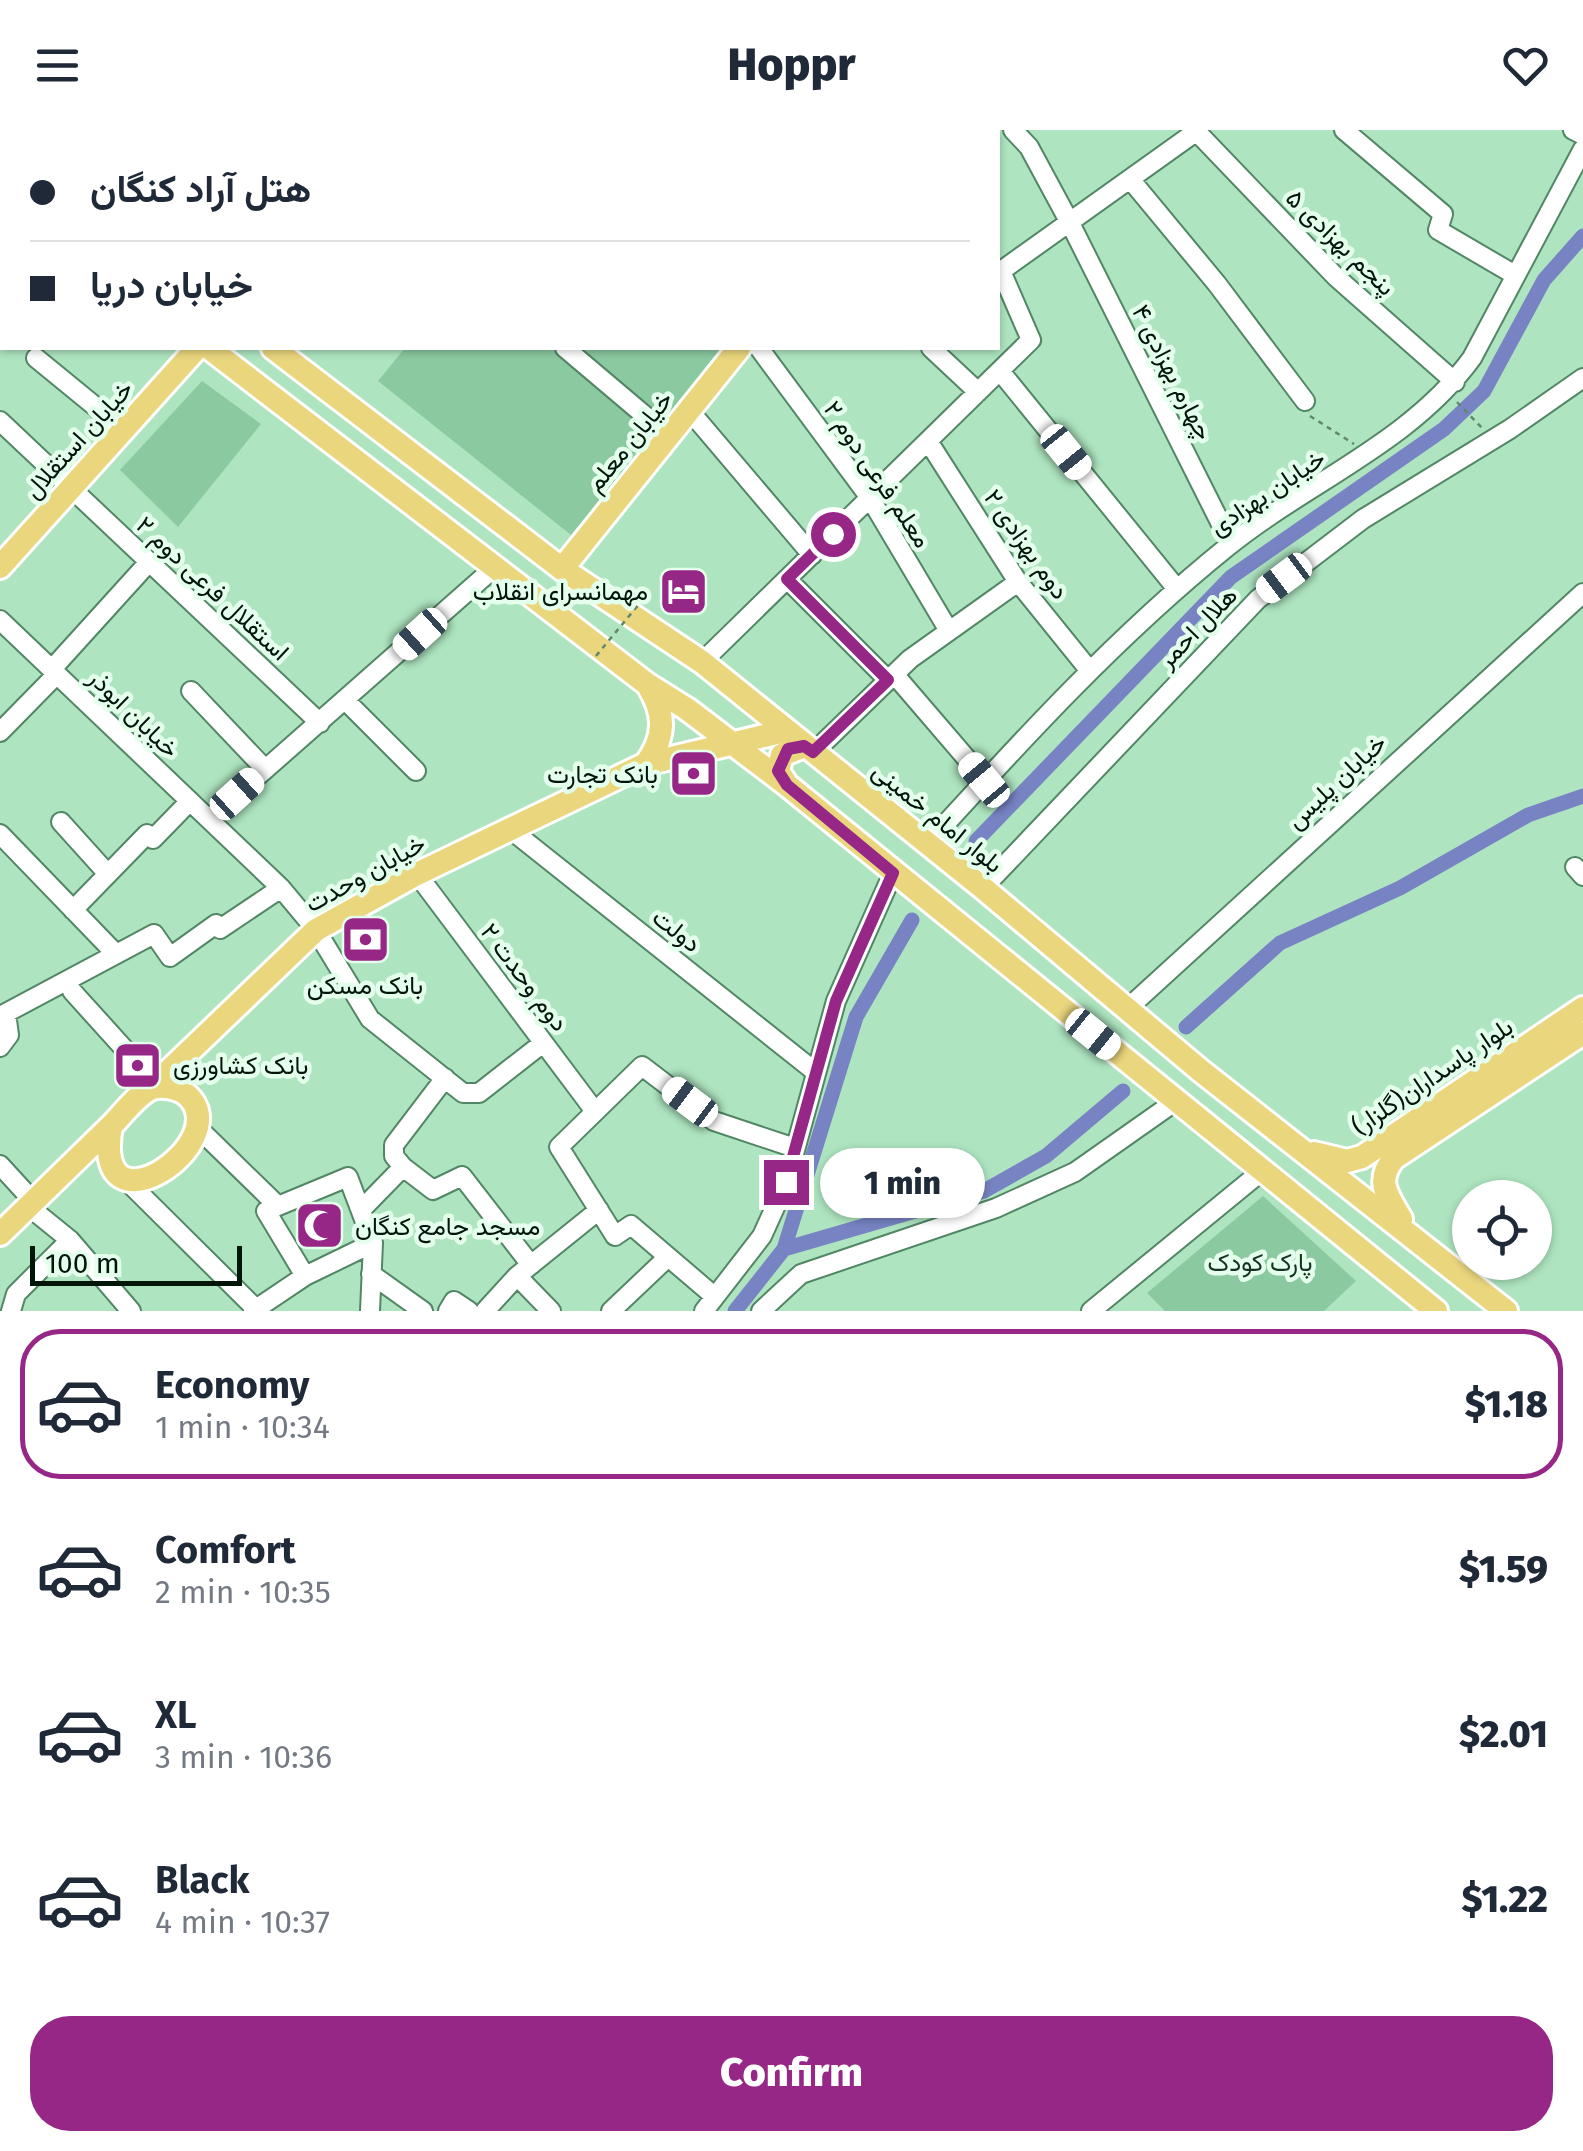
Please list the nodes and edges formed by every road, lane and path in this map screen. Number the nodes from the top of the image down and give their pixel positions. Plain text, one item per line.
1 (1013, 130) edge
2 (1344, 130) edge
3 (1573, 130) edge
4 (1196, 131) edge
5 (1583, 135) edge
6 (1583, 149) edge
7 (1130, 179) junction
8 (1070, 223) junction
9 (1515, 275) junction
10 (194, 350) edge
11 (211, 350) edge
12 (276, 350) edge
13 (567, 350) edge
14 (738, 350) edge
15 (761, 350) edge
16 (933, 350) edge
17 (36, 358) dead end
18 (1000, 371) junction
19 (1583, 378) edge
20 (1450, 386) junction
21 (978, 392) junction
22 (1306, 401) joint
23 (689, 410) junction
24 (0, 421) edge
25 (124, 430) junction
26 (668, 436) junction
27 (1493, 440) junction
28 (928, 441) junction
29 (1368, 453) junction
30 (72, 489) junction
31 (870, 498) junction
32 (1231, 544) junction
33 (812, 555) junction
34 (149, 562) junction
35 (0, 567) edge
36 (495, 567) junction
37 (562, 569) junction
38 (787, 579) junction
39 (1018, 582) junction
40 (1177, 588) junction
41 (1583, 592) edge
42 (652, 606) dead end
43 (0, 620) edge
44 (949, 631) junction
45 (596, 656) dead end
46 (708, 668) junction
47 (54, 671) junction
48 (1090, 671) junction
49 (891, 677) junction
50 (647, 684) junction
51 (191, 691) dead end
52 (346, 700) junction
53 (687, 709) junction
54 (320, 723) junction
55 (0, 732) edge
56 (727, 742) junction
57 (801, 743) junction
58 (646, 764) junction
59 (265, 769) junction
60 (416, 771) dead end
61 (984, 780) junction
62 (787, 785) junction
63 (190, 800) junction
64 (209, 819) junction
65 (61, 822) dead end
66 (510, 829) junction
67 (0, 834) edge
68 (928, 842) junction
69 (107, 873) junction
70 (893, 873) junction
71 (418, 874) junction
72 (281, 888) junction
73 (983, 888) junction
74 (73, 910) junction
75 (316, 930) junction
76 (115, 953) junction
77 (72, 991) dead end
78 (1583, 1008) edge
79 (1126, 1010) junction
80 (1583, 1034) edge
81 (543, 1042) junction
82 (0, 1047) edge
83 (814, 1070) junction
84 (444, 1078) junction
85 (154, 1086) junction
86 (1469, 1098) junction
87 (1176, 1101) junction
88 (594, 1110) junction
89 (111, 1126) junction
90 (198, 1128) junction
91 (794, 1148) junction
92 (1304, 1149) junction
93 (0, 1165) edge
94 (403, 1167) junction
95 (1262, 1171) junction
96 (125, 1180) junction
97 (31, 1203) junction
98 (278, 1206) junction
99 (360, 1210) junction
100 (599, 1210) junction
101 (1407, 1231) junction
102 (0, 1234) edge
103 (70, 1240) junction
104 (373, 1243) junction
105 (668, 1257) junction
106 (524, 1270) junction
107 (371, 1274) junction
108 (305, 1276) junction
109 (14, 1302) edge
110 (709, 1304) edge
111 (254, 1310) edge
112 (131, 1311) edge
113 (370, 1311) edge
114 (423, 1311) edge
115 (448, 1311) edge
116 (469, 1311) edge
117 (485, 1311) edge
118 (551, 1311) edge
119 (611, 1311) edge
120 (761, 1311) edge
121 (1091, 1311) edge
122 (1436, 1311) edge
123 (1506, 1311) edge

1 - 8 street, چهارم بهزادی ۴
2 - 9 street
3 - 5 street
4 - 7 street
4 - 20 street, پنجم بهزادی ۵
6 - 9 street, خیابان بهزادی
7 - 8 street
7 - 22 street
8 - 18 street
8 - 32 street, چهارم بهزادی ۴
9 - 20 street, خیابان بهزادی
10 - 25 main road, خیابان استقلال
11 - 36 main road
12 - 37 main road, بلوار امام خمینی
13 - 26 street
14 - 23 main road, خیابان معلم
15 - 31 street, معلم فرعی دوم ۲
16 - 21 street
17 - 25 street
18 - 21 street
18 - 40 street
19 - 27 street, هلال احمر
20 - 27 path
20 - 29 street, خیابان بهزادی
21 - 28 street
22 - 29 path
23 - 26 main road, خیابان معلم
23 - 33 street
24 - 30 street, استقلال فرعی دوم ۲
25 - 30 main road, خیابان استقلال
26 - 37 main road, خیابان معلم
27 - 73 street, هلال احمر
28 - 31 street
28 - 39 street, دوم بهزادی ۲
29 - 32 street, خیابان بهزادی
30 - 34 street, استقلال فرعی دوم ۲
30 - 35 main road, خیابان استقلال
31 - 33 street
31 - 44 street, معلم فرعی دوم ۲
32 - 40 street, خیابان بهزادی
33 - 38 street
34 - 47 street
34 - 54 street, استقلال فرعی دوم ۲
36 - 50 main road
36 - 52 street
37 - 46 main road, بلوار امام خمینی
38 - 46 street
38 - 49 street
39 - 44 street
39 - 48 street, دوم بهزادی ۲
40 - 48 street, خیابان بهزادی
41 - 79 street, خیابان پلیس
42 - 45 path, bridge
43 - 47 street, خیابان ابوذر
44 - 49 street
46 - 53 main road
46 - 57 main road, بلوار امام خمینی
47 - 55 street
47 - 63 street, خیابان ابوذر
48 - 61 street, خیابان بهزادی
49 - 57 street
49 - 61 street
50 - 53 main road
50 - 58 main road
51 - 59 street
52 - 54 street
52 - 60 street
53 - 56 main road
54 - 59 street
56 - 57 main road, خیابان وحدت
56 - 58 main road, خیابان وحدت
56 - 62 main road
57 - 62 main road
57 - 68 main road, بلوار امام خمینی
58 - 66 main road, خیابان وحدت
59 - 64 street
61 - 68 street, خیابان بهزادی
62 - 70 main road
63 - 64 street, خیابان ابوذر
63 - 69 street
64 - 72 street, خیابان ابوذر
65 - 69 street
66 - 71 main road, خیابان وحدت
66 - 83 street, دولت
67 - 74 street
68 - 73 main road, بلوار امام خمینی
69 - 74 street
70 - 83 street
70 - 87 main road
71 - 75 main road, خیابان وحدت
71 - 81 street, دوم وحدت ۲
72 - 75 street, خیابان ابوذر
72 - 76 street
73 - 79 main road, بلوار امام خمینی
74 - 76 street
75 - 84 street, خیابان ابوذر
75 - 85 main road, خیابان وحدت
76 - 82 street
77 - 85 street
78 - 86 main road, بلوار پاسداران(گلزار)
79 - 92 main road, بلوار امام خمینی
80 - 86 main road, بلوار پاسداران(گلزار)
81 - 84 street, خیابان ابوذر
81 - 88 street, دوم وحدت ۲
83 - 91 street
84 - 94 street
85 - 89 main road
85 - 90 main road
86 - 92 main road, بلوار پاسداران(گلزار)
86 - 101 main road, بلوار پاسداران(گلزار)
87 - 95 main road
87 - 120 street
88 - 91 street
88 - 100 street
89 - 96 main road
89 - 97 main road
90 - 96 main road
90 - 98 street
91 - 110 street
92 - 101 main road, بلوار امام خمینی
93 - 97 street
94 - 99 street
94 - 106 street
95 - 121 street
95 - 122 main road
96 - 111 street
97 - 102 main road
97 - 103 street
98 - 99 street
98 - 108 street
99 - 104 street
100 - 105 street
100 - 106 street
101 - 123 main road, بلوار امام خمینی
103 - 109 street
103 - 112 street
104 - 107 street
104 - 108 street
105 - 110 street
105 - 119 street
106 - 117 street
106 - 118 street
107 - 113 street
107 - 114 street
108 - 111 street
115 - 116 street

